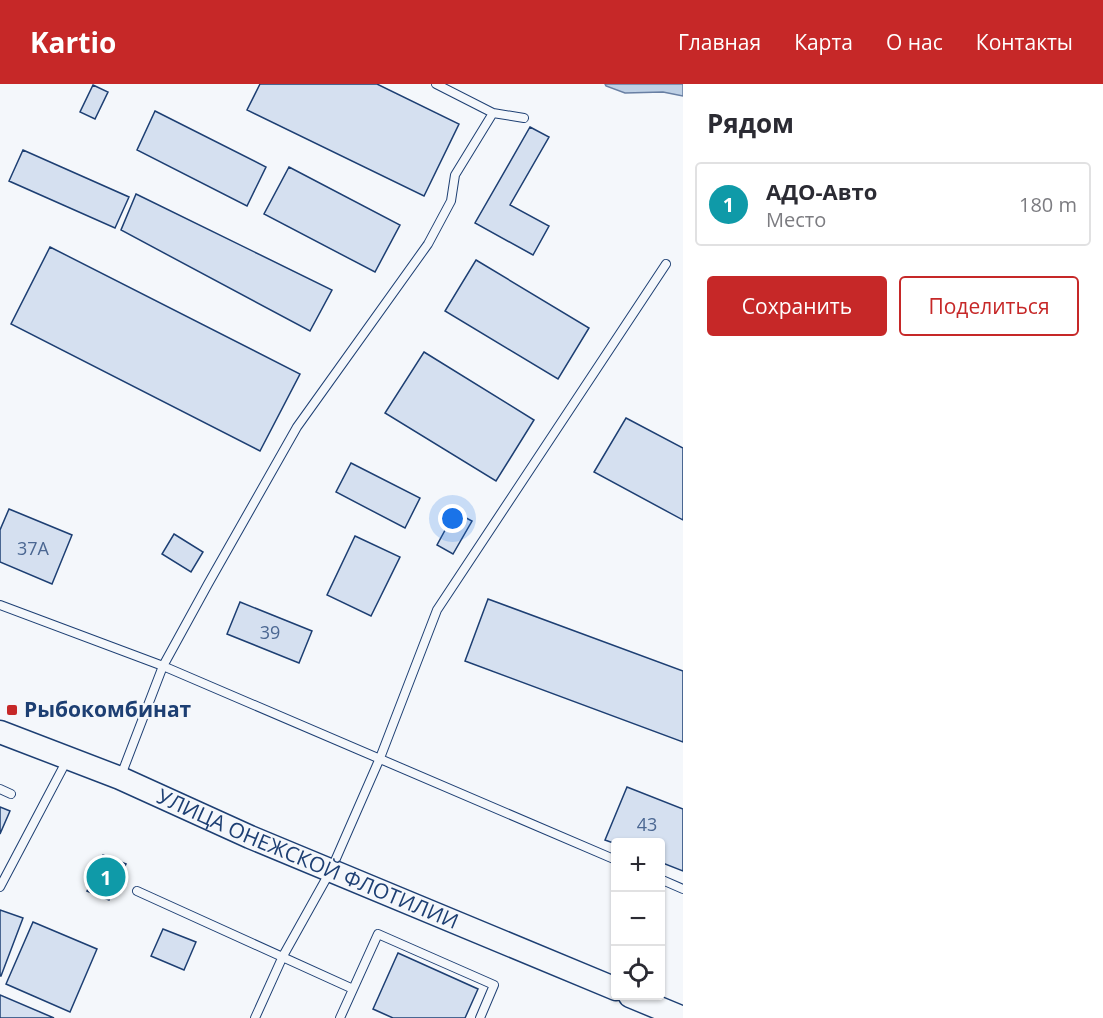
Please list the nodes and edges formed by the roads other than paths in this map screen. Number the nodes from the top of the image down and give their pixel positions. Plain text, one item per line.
1 (436, 84) edge
2 (494, 113) junction
3 (524, 118) dead end
4 (666, 264) dead end
5 (0, 604) edge
6 (164, 666) junction
7 (0, 732) edge
8 (68, 757) junction
9 (380, 758) junction
10 (120, 778) junction
11 (0, 789) edge
12 (11, 794) dead end
13 (611, 858) edge
14 (331, 870) junction
15 (665, 881) edge
16 (0, 887) edge
17 (683, 889) edge
18 (137, 891) dead end
19 (283, 956) junction
20 (611, 987) edge
21 (353, 989) junction
22 (640, 1000) edge
23 (255, 1018) edge
24 (340, 1018) edge
25 (480, 1018) edge
26 (683, 1018) edge

1 - 2 lane
2 - 3 lane
2 - 6 lane
4 - 9 lane
5 - 6 lane
6 - 9 lane
6 - 10 lane
7 - 8 main road, УЛИЦА ОНЕЖСКОЙ ФЛОТИЛИИ
8 - 10 main road, УЛИЦА ОНЕЖСКОЙ ФЛОТИЛИИ
8 - 16 lane
9 - 13 lane
9 - 14 lane
10 - 14 main road, УЛИЦА ОНЕЖСКОЙ ФЛОТИЛИИ
11 - 12 lane
14 - 19 lane
14 - 20 main road, УЛИЦА ОНЕЖСКОЙ ФЛОТИЛИИ
15 - 17 lane
18 - 19 lane
19 - 21 lane
19 - 23 lane
21 - 24 lane
21 - 25 lane
22 - 26 main road

